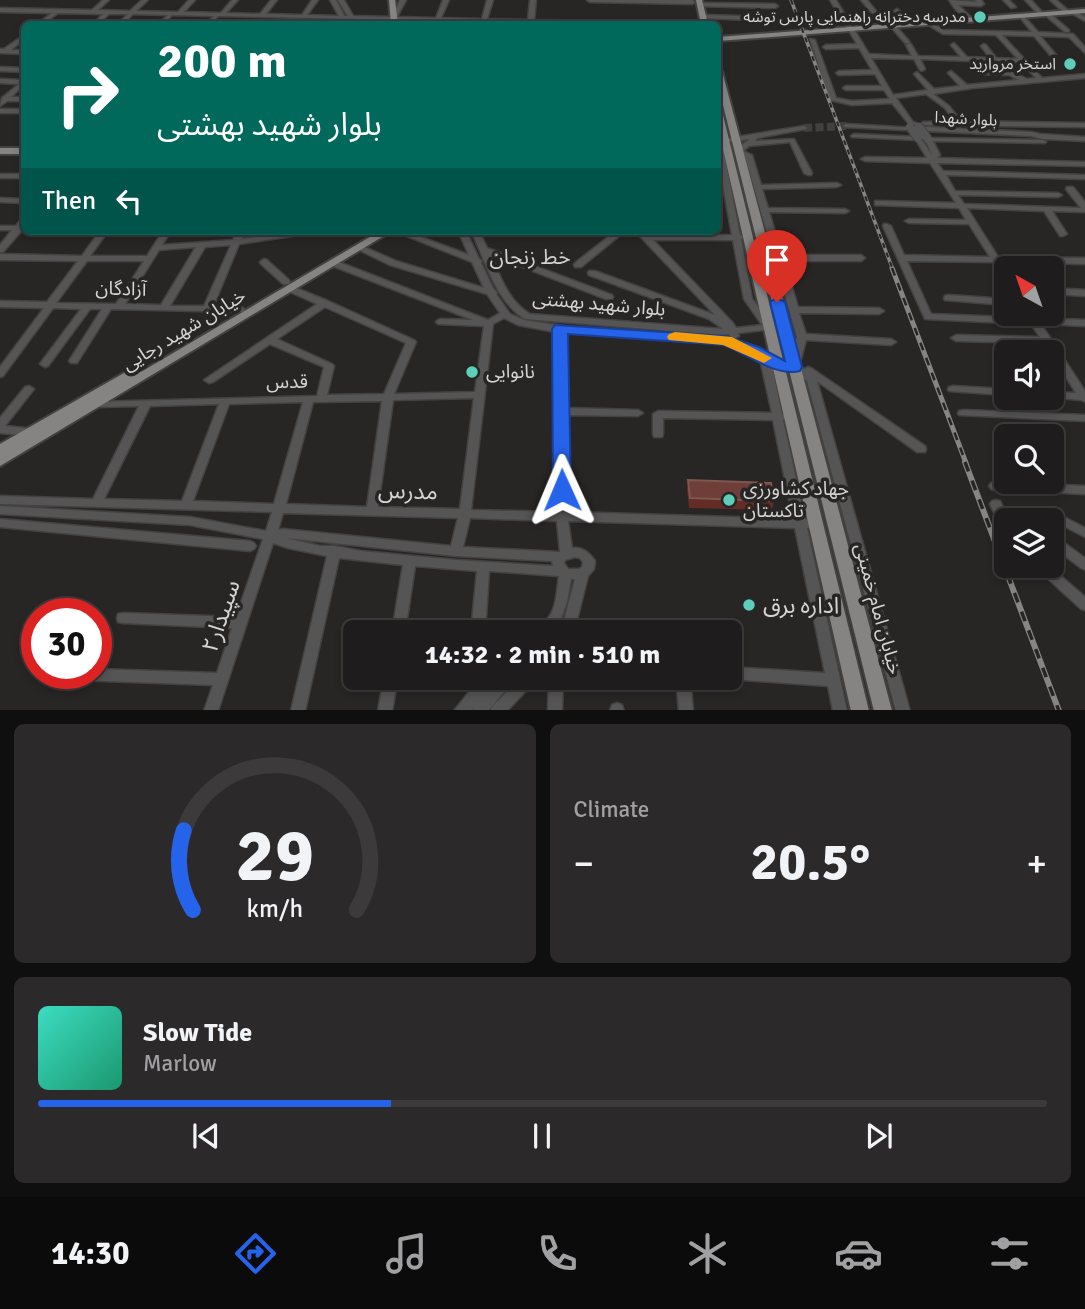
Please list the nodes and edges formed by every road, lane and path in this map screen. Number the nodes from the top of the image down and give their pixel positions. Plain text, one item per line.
1 (6, 0) edge
2 (106, 0) edge
3 (145, 0) edge
4 (192, 0) edge
5 (235, 0) edge
6 (274, 0) edge
7 (315, 0) edge
8 (333, 0) edge
9 (341, 0) edge
10 (385, 0) edge
11 (392, 0) edge
12 (403, 0) edge
13 (446, 0) edge
14 (490, 0) edge
15 (533, 0) edge
16 (590, 0) edge
17 (833, 0) edge
18 (864, 0) edge
19 (978, 0) edge
20 (1006, 0) edge
21 (1028, 0) edge
22 (1053, 0) edge
23 (953, 1) edge
24 (696, 2) edge
25 (55, 5) dead end
26 (775, 6) dead end
27 (1013, 7) dead end
28 (0, 9) edge
29 (897, 10) dead end
30 (1085, 11) edge
31 (25, 12) junction
32 (51, 12) junction
33 (93, 12) junction
34 (874, 12) dead end
35 (1070, 12) junction
36 (106, 14) junction
37 (131, 14) junction
38 (179, 14) junction
39 (1044, 14) junction
40 (170, 16) junction
41 (219, 16) junction
42 (261, 16) junction
43 (1022, 16) junction
44 (303, 17) junction
45 (438, 19) junction
46 (776, 19) dead end
47 (1085, 19) edge
48 (346, 20) edge
49 (971, 20) junction
50 (43, 21) edge
51 (98, 21) edge
52 (123, 21) edge
53 (164, 21) edge
54 (212, 21) edge
55 (257, 21) edge
56 (300, 21) edge
57 (323, 21) edge
58 (392, 21) edge
59 (468, 21) edge
60 (483, 21) edge
61 (528, 21) edge
62 (698, 21) edge
63 (704, 21) edge
64 (929, 23) junction
65 (912, 24) junction
66 (892, 26) junction
67 (849, 29) junction
68 (947, 32) junction
69 (1069, 33) junction
70 (998, 34) junction
71 (1037, 34) junction
72 (1084, 36) edge
73 (21, 39) edge
74 (721, 39) edge
75 (812, 40) dead end
76 (860, 46) junction
77 (984, 46) dead end
78 (826, 47) dead end
79 (3, 51) edge
80 (21, 52) edge
81 (1085, 53) edge
82 (866, 55) junction
83 (1053, 55) dead end
84 (1075, 56) dead end
85 (916, 57) junction
86 (948, 58) junction
87 (965, 59) junction
88 (994, 60) junction
89 (1024, 61) junction
90 (17, 64) dead end
91 (0, 69) edge
92 (9, 69) junction
93 (21, 70) edge
94 (876, 72) junction
95 (839, 73) dead end
96 (981, 73) dead end
97 (1085, 76) edge
98 (1041, 80) junction
99 (0, 81) edge
100 (1026, 81) junction
101 (21, 82) edge
102 (21, 84) edge
103 (965, 87) junction
104 (721, 88) edge
105 (846, 88) dead end
106 (886, 88) junction
107 (930, 92) junction
108 (21, 99) edge
109 (893, 99) junction
110 (2, 100) edge
111 (0, 111) edge
112 (21, 111) edge
113 (721, 119) edge
114 (958, 122) junction
115 (1043, 124) junction
116 (1085, 125) edge
117 (913, 126) junction
118 (850, 129) junction
119 (806, 130) tunnel mouth
120 (918, 138) junction
121 (1049, 138) junction
122 (928, 139) junction
123 (1085, 140) edge
124 (736, 141) edge
125 (0, 151) edge
126 (21, 151) edge
127 (865, 159) dead end
128 (932, 161) junction
129 (1085, 164) edge
130 (808, 173) dead end
131 (939, 173) junction
132 (0, 176) edge
133 (21, 176) edge
134 (1085, 177) edge
135 (837, 185) dead end
136 (758, 187) junction
137 (1070, 189) dead end
138 (952, 193) junction
139 (1058, 195) dead end
140 (0, 200) edge
141 (21, 201) edge
142 (878, 203) dead end
143 (961, 206) junction
144 (1047, 209) junction
145 (1085, 209) edge
146 (765, 210) junction
147 (721, 211) edge
148 (736, 211) junction
149 (845, 211) dead end
150 (909, 221) dead end
151 (971, 222) junction
152 (21, 226) edge
153 (887, 226) dead end
154 (21, 227) edge
155 (0, 228) edge
156 (1063, 234) dead end
157 (101, 235) edge
158 (165, 235) edge
159 (239, 235) edge
160 (284, 235) edge
161 (367, 235) edge
162 (380, 235) edge
163 (409, 235) edge
164 (464, 235) edge
165 (477, 235) edge
166 (616, 235) edge
167 (644, 235) edge
168 (676, 235) edge
169 (742, 237) junction
170 (236, 242) junction
171 (202, 244) junction
172 (359, 247) junction
173 (157, 248) junction
174 (0, 250) edge
175 (485, 250) junction
176 (994, 256) edge
177 (0, 257) edge
178 (85, 258) junction
179 (779, 258) junction
180 (861, 258) dead end
181 (904, 258) junction
182 (149, 259) junction
183 (994, 259) edge
184 (478, 261) junction
185 (1064, 261) edge
186 (1085, 261) edge
187 (264, 262) dead end
188 (333, 263) junction
189 (578, 265) dead end
190 (592, 273) dead end
191 (289, 285) junction
192 (1064, 292) edge
193 (494, 293) junction
194 (1085, 293) edge
195 (608, 297) dead end
196 (948, 298) dead end
197 (994, 301) edge
198 (325, 303) junction
199 (0, 304) edge
200 (51, 305) junction
201 (88, 306) junction
202 (113, 307) junction
203 (164, 308) junction
204 (207, 309) junction
205 (794, 310) junction
206 (879, 311) dead end
207 (244, 312) junction
208 (505, 314) junction
209 (994, 317) edge
210 (1064, 321) edge
211 (441, 322) dead end
212 (489, 323) junction
213 (1085, 323) edge
214 (1037, 326) edge
215 (769, 327) junction
216 (784, 327) junction
217 (560, 329) junction
218 (729, 336) junction
219 (802, 337) junction
220 (956, 338) dead end
221 (270, 340) junction
222 (1046, 340) joint
223 (891, 342) dead end
224 (765, 358) junction
225 (74, 361) dead end
226 (45, 364) dead end
227 (778, 366) junction
228 (794, 367) junction
229 (1064, 367) edge
230 (0, 374) edge
231 (1072, 379) junction
232 (1085, 379) edge
233 (209, 380) dead end
234 (29, 389) dead end
235 (953, 389) dead end
236 (994, 391) edge
237 (479, 395) junction
238 (1064, 396) edge
239 (388, 397) junction
240 (1085, 398) edge
241 (315, 399) junction
242 (225, 401) junction
243 (146, 403) junction
244 (97, 404) junction
245 (561, 411) junction
246 (638, 413) dead end
247 (963, 413) dead end
248 (784, 417) junction
249 (1085, 418) edge
250 (0, 427) edge
251 (31, 432) junction
252 (659, 434) dead end
253 (921, 449) dead end
254 (0, 450) edge
255 (0, 461) edge
256 (791, 481) junction
257 (805, 481) junction
258 (1064, 487) edge
259 (1085, 490) edge
260 (0, 500) edge
261 (96, 503) junction
262 (996, 504) dead end
263 (18, 506) junction
264 (192, 506) junction
265 (279, 508) junction
266 (998, 508) edge
267 (0, 510) edge
268 (372, 511) junction
269 (465, 514) junction
270 (562, 517) junction
271 (190, 521) junction
272 (1064, 521) edge
273 (3, 523) edge
274 (808, 524) junction
275 (835, 524) junction
276 (1085, 533) edge
277 (270, 536) junction
278 (179, 539) junction
279 (250, 546) dead end
280 (1064, 549) edge
281 (334, 551) junction
282 (456, 551) junction
283 (563, 555) junction
284 (410, 560) junction
285 (1085, 565) edge
286 (483, 566) junction
287 (563, 572) junction
288 (582, 574) junction
289 (1054, 578) edge
290 (1085, 605) edge
291 (123, 618) dead end
292 (556, 618) joint
293 (400, 620) edge
294 (479, 620) edge
295 (553, 620) edge
296 (570, 620) edge
297 (241, 623) junction
298 (742, 674) edge
299 (112, 675) edge
300 (222, 679) junction
301 (834, 680) junction
302 (389, 690) edge
303 (480, 690) edge
304 (498, 690) edge
305 (517, 690) edge
306 (556, 690) edge
307 (684, 690) edge
308 (211, 710) edge
309 (298, 710) edge
310 (385, 710) edge
311 (461, 710) edge
312 (479, 710) edge
313 (497, 710) edge
314 (555, 710) edge
315 (686, 710) edge
316 (840, 710) edge
317 (860, 710) edge
318 (883, 710) edge
319 (903, 710) edge

1 - 28 street
2 - 33 street
3 - 37 street
4 - 38 street
5 - 41 street
6 - 42 street
7 - 44 street
8 - 48 street
9 - 48 street
10 - 58 main road
11 - 58 main road
12 - 58 street
13 - 45 street
14 - 60 street
15 - 61 street
16 - 24 street
17 - 67 street
18 - 34 street
19 - 23 street
20 - 27 street
21 - 39 street
22 - 35 street
23 - 49 street
24 - 26 street
24 - 62 main road
24 - 63 main road
25 - 32 street
28 - 31 street
28 - 31 street
29 - 65 street
30 - 35 main road
31 - 32 street
32 - 33 street
32 - 36 street
32 - 50 street
33 - 37 street
35 - 39 main road
35 - 47 street
36 - 37 street
36 - 51 street
37 - 38 street
37 - 40 street
37 - 52 street
38 - 41 street
39 - 43 main road
39 - 69 street
40 - 41 street
40 - 53 street
41 - 42 street
41 - 54 street
42 - 44 street
42 - 55 street
43 - 49 main road
43 - 71 street
44 - 48 street
44 - 56 street
44 - 57 street
45 - 58 street
45 - 59 street
46 - 63 street
48 - 58 street
49 - 64 main road
64 - 65 main road
64 - 68 street
65 - 66 main road
66 - 67 main road
66 - 85 street
67 - 74 main road
67 - 76 street
68 - 70 street
68 - 87 street
69 - 71 street
69 - 72 street
69 - 81 street
70 - 71 street
70 - 89 street
71 - 83 street
73 - 79 street
75 - 109 street
76 - 78 street
76 - 82 street
77 - 88 street
79 - 80 street
81 - 84 street
82 - 85 street
82 - 94 street
85 - 86 street
85 - 107 street
86 - 87 street
86 - 103 street
87 - 88 street
88 - 89 street
89 - 98 street
90 - 92 street
91 - 92 street
92 - 93 street
94 - 95 street
94 - 106 street
96 - 100 street
97 - 98 street
98 - 100 street
99 - 101 street
100 - 103 street
102 - 110 street
103 - 107 street
104 - 124 main road, خیابان امام خمینی
105 - 106 street
106 - 109 street
107 - 109 street
107 - 114 street
108 - 110 street
109 - 117 street
111 - 112 street
113 - 124 main road, خیابان امام خمینی
114 - 115 street
114 - 117 street
115 - 116 street
115 - 121 street
117 - 118 street
117 - 120 street, bridge
117 - 121 street
117 - 122 street, bridge
118 - 120 street
118 - 121 street, بلوار شهدا
119 - 124 street
120 - 128 street
121 - 122 street
121 - 123 street, بلوار شهدا
122 - 128 street
124 - 130 street
124 - 136 street
124 - 148 main road, خیابان امام خمینی
124 - 216 main road, خیابان امام خمینی
125 - 126 main road
127 - 128 street
128 - 129 street
128 - 131 street
131 - 134 street
131 - 138 street
132 - 133 street
135 - 136 street
136 - 146 street
137 - 145 street
138 - 139 street
138 - 143 street
140 - 141 street
142 - 143 street
143 - 144 street
143 - 151 street
144 - 145 street
144 - 156 street
146 - 149 street
146 - 179 street
147 - 148 street
148 - 169 main road, خیابان امام خمینی
150 - 151 street
151 - 176 street
152 - 155 street
153 - 181 street
154 - 174 street
157 - 178 street
158 - 173 street
159 - 170 street
160 - 170 street
161 - 191 main road, خیابان شهید رجایی
162 - 172 main road, خیابان شهید رجایی
163 - 184 street
164 - 165 street
164 - 184 street, بلوار شهید بهشتی
165 - 175 street, بلوار شهید بهشتی
166 - 189 street
167 - 218 street
168 - 169 street
169 - 215 main road, خیابان امام خمینی
170 - 171 street
170 - 204 street
171 - 173 street
171 - 203 street
172 - 188 main road, خیابان شهید رجایی
172 - 193 street
173 - 182 street
175 - 195 street
175 - 218 street, بلوار شهید بهشتی
177 - 178 street
178 - 182 street
178 - 200 street
179 - 180 street
179 - 205 street
181 - 183 street
181 - 209 street
182 - 202 street
184 - 193 street, بلوار شهید بهشتی
185 - 186 street
187 - 191 street
188 - 191 main road, خیابان شهید رجایی
188 - 212 street
190 - 218 street
191 - 198 street
191 - 207 main road, خیابان شهید رجایی
192 - 194 street
193 - 208 street, بلوار شهید بهشتی
196 - 197 street
198 - 221 street
198 - 239 street
199 - 200 street, آزادگان
200 - 201 street, آزادگان
200 - 230 street
201 - 202 street, آزادگان
201 - 226 street
202 - 203 street, آزادگان
202 - 225 street
203 - 204 street, آزادگان
204 - 207 street, آزادگان
205 - 206 street
205 - 219 street
207 - 244 main road, خیابان شهید رجایی
207 - 251 main road, خیابان شهید رجایی
208 - 212 street
208 - 217 street, بلوار شهید بهشتی
210 - 213 street
211 - 212 street
212 - 237 street
214 - 222 street
215 - 216 main road
215 - 218 street, بلوار شهید بهشتی
215 - 227 main road, خیابان امام خمینی
216 - 228 main road, خیابان امام خمینی
217 - 218 street, بلوار شهید بهشتی
217 - 245 street
218 - 224 street, بلوار شهید بهشتی
219 - 223 street
219 - 228 street
220 - 222 street
221 - 233 street
221 - 241 street, سپیدار۲
224 - 227 street, بلوار شهید بهشتی
224 - 248 street
227 - 228 main road
227 - 248 main road, خیابان امام خمینی
228 - 253 street
228 - 275 main road, خیابان امام خمینی
228 - 319 street
229 - 231 street
231 - 232 street
231 - 240 street
234 - 250 street
235 - 236 street
237 - 239 street, قدس
237 - 269 street
238 - 240 street
239 - 241 street, قدس
239 - 268 street
241 - 242 street, قدس
241 - 265 street, سپیدار۲
242 - 243 street, قدس
242 - 264 street
243 - 244 street, قدس
243 - 261 street
244 - 255 main road, خیابان شهید رجایی
245 - 246 street
245 - 270 street
247 - 249 street
248 - 252 street
248 - 256 street
248 - 257 main road, خیابان امام خمینی
250 - 251 street
251 - 254 main road, خیابان شهید رجایی
256 - 257 street
256 - 274 street
257 - 274 main road, خیابان امام خمینی
258 - 259 street
260 - 263 street, مدرس
261 - 263 street, مدرس
261 - 264 street, مدرس
262 - 266 street
263 - 267 street, مدرس
263 - 271 street, مدرس
263 - 273 street
264 - 265 street, مدرس
264 - 271 street
265 - 268 street, مدرس
265 - 277 street, سپیدار۲
268 - 269 street, مدرس
269 - 270 street, مدرس
269 - 282 street
270 - 274 street, مدرس
270 - 283 street
271 - 277 street, مدرس
271 - 278 street
272 - 276 street
273 - 278 street
274 - 275 main road
274 - 301 street
274 - 317 main road, خیابان امام خمینی
275 - 318 main road, خیابان امام خمینی
277 - 281 street
277 - 282 street
277 - 297 street, سپیدار۲
278 - 279 street
280 - 285 street
281 - 284 street
281 - 309 street
282 - 283 street
283 - 287 street
283 - 288 street
284 - 286 street
284 - 293 street
286 - 287 street
286 - 294 street
287 - 288 street
287 - 292 street
288 - 296 street
289 - 290 street
291 - 297 street
292 - 295 street
297 - 300 street, سپیدار۲
298 - 301 street
299 - 300 street
300 - 308 street, سپیدار۲
301 - 316 street
302 - 310 street
303 - 311 street
304 - 312 street
305 - 313 street
306 - 314 street
307 - 315 street

